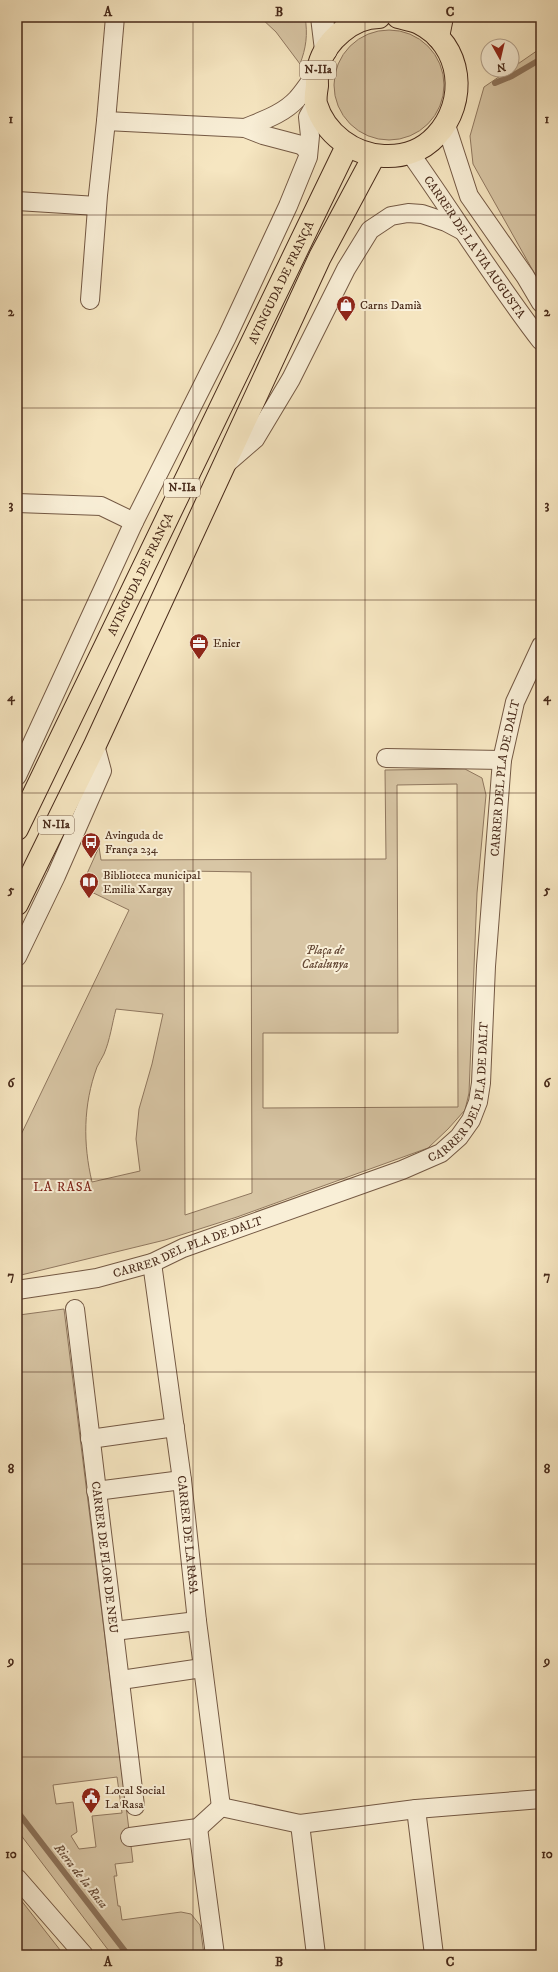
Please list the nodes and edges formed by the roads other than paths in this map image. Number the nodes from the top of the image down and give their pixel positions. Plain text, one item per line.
1 (115, 17) edge
2 (322, 17) edge
3 (379, 17) edge
4 (398, 17) edge
5 (440, 27) edge
6 (326, 50) junction
7 (318, 70) junction
8 (316, 103) junction
9 (106, 121) junction
10 (446, 125) junction
11 (245, 128) junction
12 (347, 146) junction
13 (308, 151) junction
14 (410, 153) junction
15 (374, 156) junction
16 (17, 201) edge
17 (97, 206) junction
18 (462, 231) junction
19 (90, 300) dead end
20 (541, 303) edge
21 (541, 341) edge
22 (223, 467) junction
23 (17, 503) edge
24 (134, 522) junction
25 (541, 646) edge
26 (95, 745) junction
27 (386, 758) dead end
28 (502, 760) junction
29 (17, 776) edge
30 (17, 830) edge
31 (17, 904) edge
32 (17, 957) edge
33 (152, 1263) junction
34 (17, 1290) edge
35 (75, 1309) dead end
36 (175, 1427) junction
37 (90, 1439) junction
38 (182, 1480) junction
39 (96, 1491) junction
40 (197, 1621) junction
41 (114, 1631) junction
42 (202, 1668) junction
43 (121, 1680) junction
44 (541, 1799) edge
45 (135, 1806) dead end
46 (221, 1807) junction
47 (416, 1809) junction
48 (300, 1824) junction
49 (198, 1828) junction
50 (130, 1837) dead end
51 (17, 1878) edge
52 (84, 1955) edge
53 (215, 1955) edge
54 (316, 1955) edge
55 (434, 1955) edge

1 - 9 street
2 - 6 street
3 - 6 main road, N-IIa
4 - 5 main road
5 - 10 main road
6 - 7 main road, N-IIa
7 - 8 main road, N-IIa
7 - 11 street
8 - 12 main road
8 - 13 street, AVINGUDA DE FRANÇA
9 - 11 street
9 - 17 street
10 - 14 main road
10 - 20 street, CARRER DE LA VIA AUGUSTA
11 - 13 street
12 - 15 main road
12 - 30 main road, AVINGUDA DE FRANÇA / N-IIa
13 - 24 street, AVINGUDA DE FRANÇA
14 - 15 main road
14 - 18 street, CARRER DE LA VIA AUGUSTA
15 - 22 main road, AVINGUDA DE FRANÇA / N-IIa
16 - 17 street
17 - 19 street
18 - 21 street, CARRER DE LA VIA AUGUSTA
18 - 22 street, AVINGUDA DE FRANÇA
22 - 26 main road, AVINGUDA DE FRANÇA / N-IIa
23 - 24 street
24 - 29 street, AVINGUDA DE FRANÇA
25 - 28 street, CARRER DEL PLA DE DALT
26 - 31 main road, AVINGUDA DE FRANÇA / N-IIa
26 - 32 street
27 - 28 street
28 - 33 street, CARRER DEL PLA DE DALT
33 - 34 street, CARRER DEL PLA DE DALT
33 - 36 street, CARRER DE LA RASA
35 - 37 street, CARRER DE FLOR DE NEU
36 - 37 street
36 - 38 street, CARRER DE LA RASA
37 - 39 street, CARRER DE FLOR DE NEU
38 - 39 street
38 - 40 street, CARRER DE LA RASA
39 - 41 street, CARRER DE FLOR DE NEU
40 - 41 street
40 - 42 street, CARRER DE LA RASA
41 - 43 street, CARRER DE FLOR DE NEU
42 - 43 street
42 - 46 street, CARRER DE LA RASA
43 - 45 street, CARRER DE FLOR DE NEU
44 - 47 street
46 - 48 street
46 - 49 street
47 - 48 street
47 - 55 street
48 - 54 street
49 - 50 street
49 - 53 street
51 - 52 street

